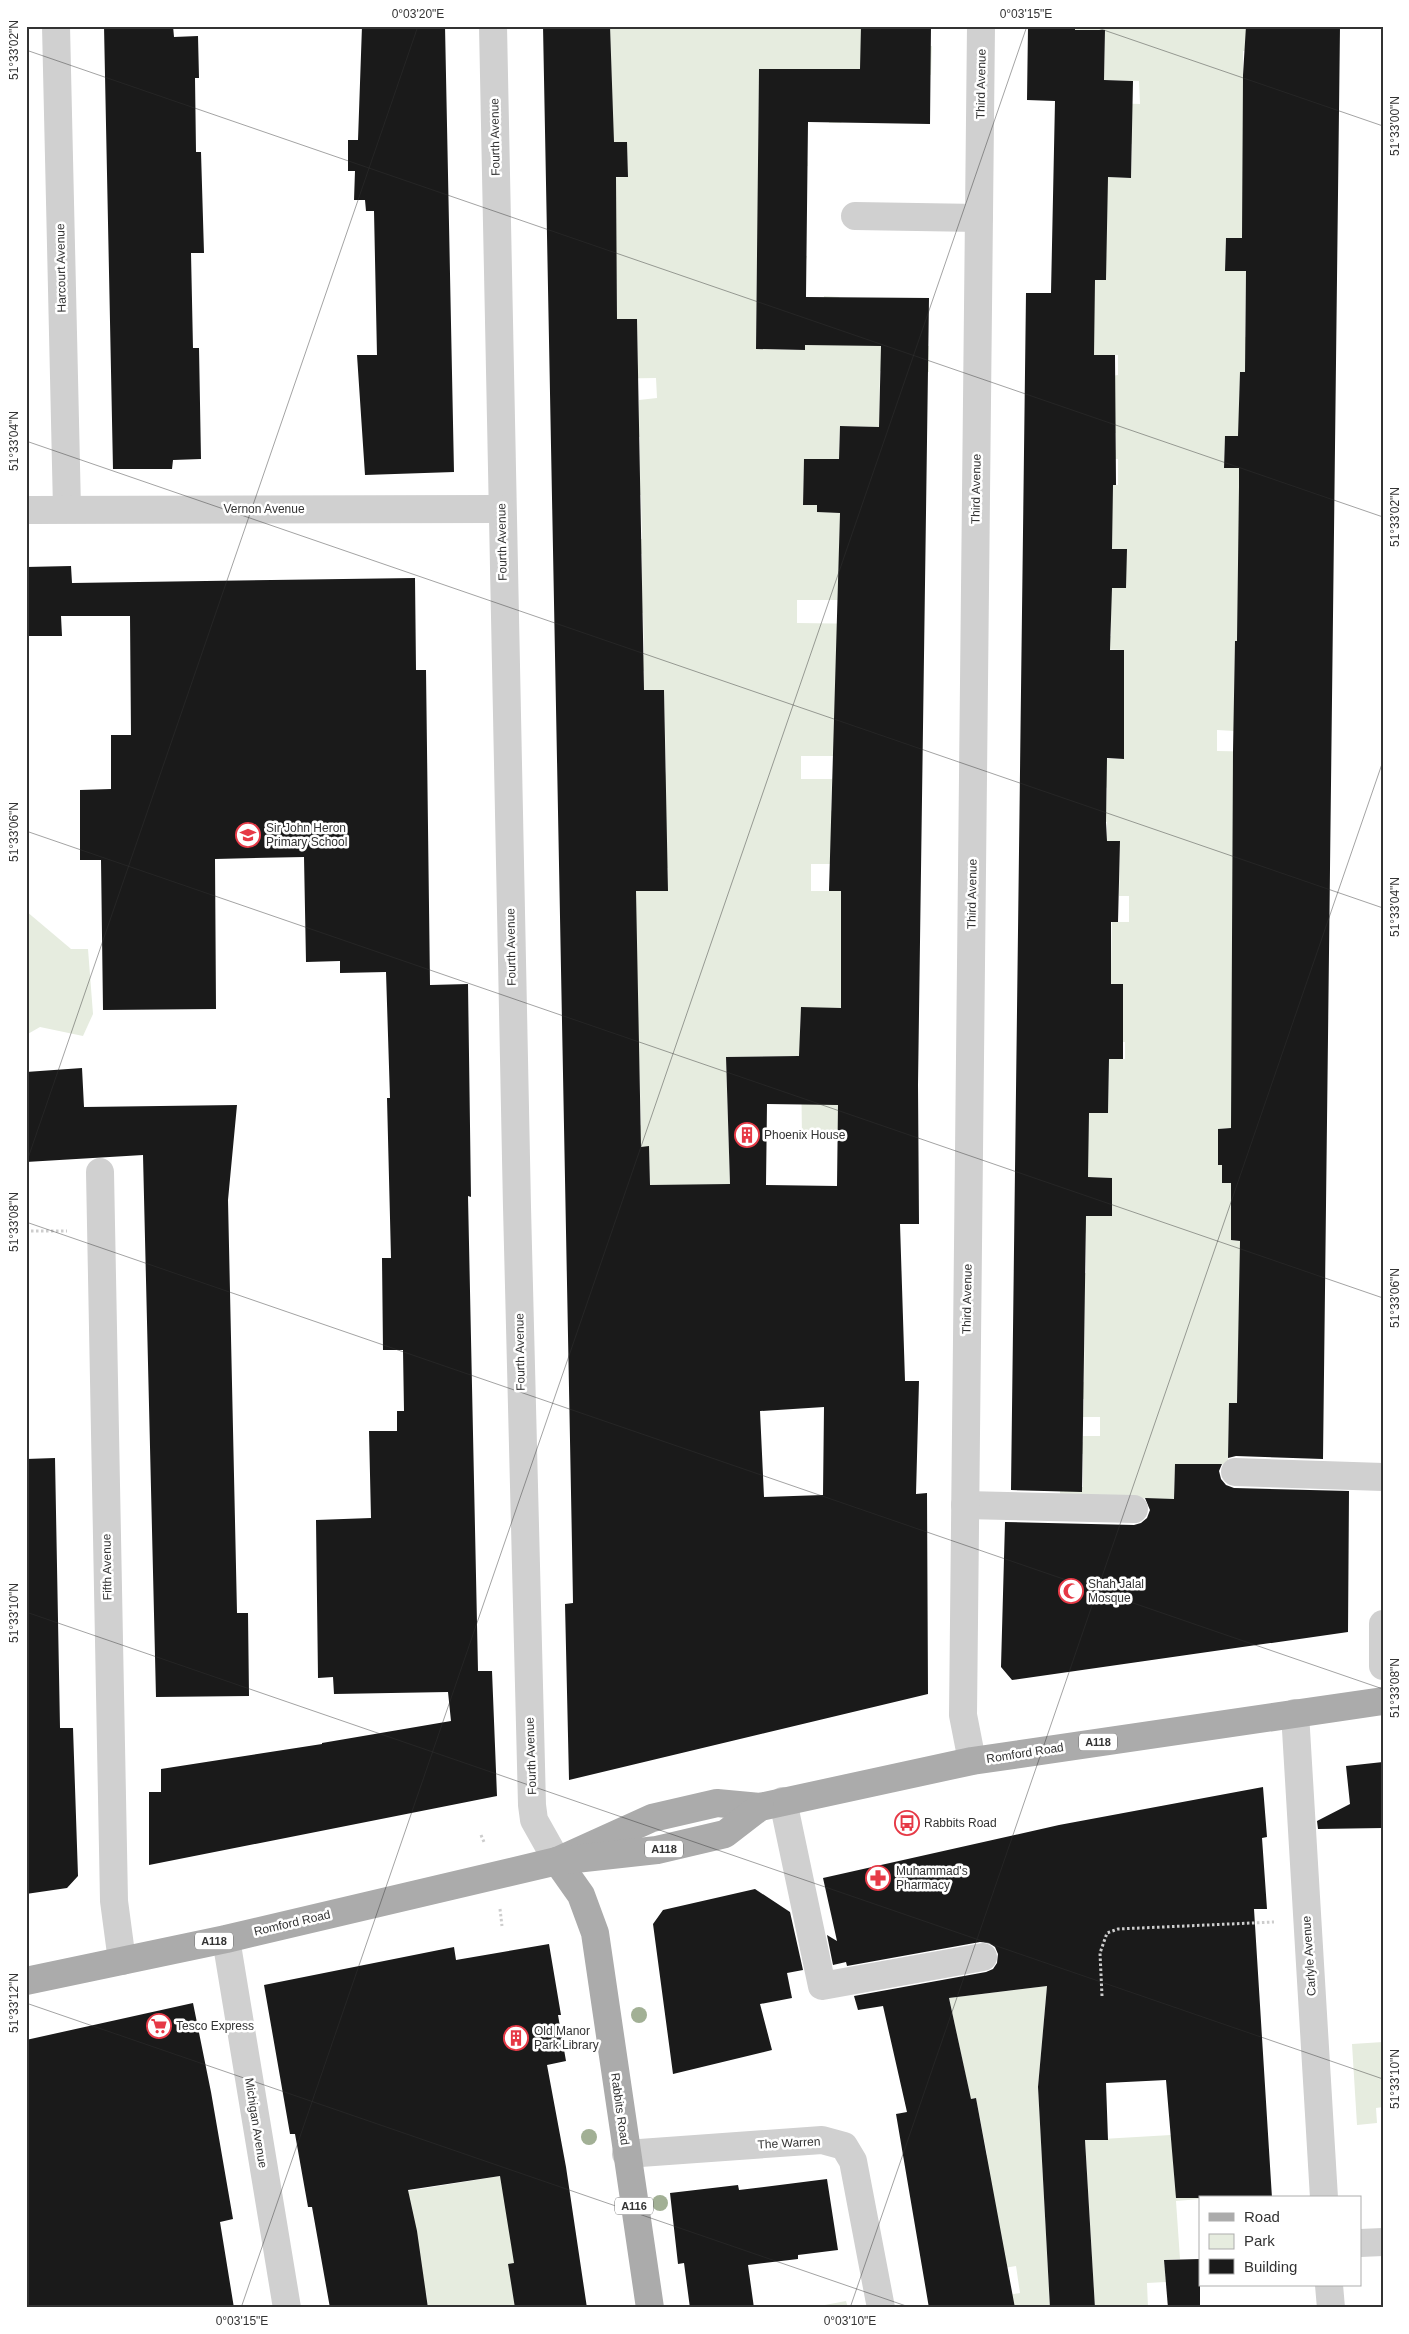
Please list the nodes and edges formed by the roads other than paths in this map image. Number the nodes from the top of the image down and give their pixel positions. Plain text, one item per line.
1 (56, 26) edge
2 (493, 26) edge
3 (981, 26) edge
4 (855, 216) dead end
5 (979, 218) junction
6 (67, 509) junction
7 (501, 509) junction
8 (26, 510) edge
9 (100, 1172) dead end
10 (1235, 1472) dead end
11 (1383, 1477) edge
12 (965, 1505) junction
13 (1134, 1509) dead end
14 (1383, 1624) edge
15 (1383, 1666) edge
16 (1383, 1701) edge
17 (1295, 1713) junction
18 (972, 1761) junction
19 (772, 1804) junction
20 (557, 1861) junction
21 (226, 1939) junction
22 (984, 1957) dead end
23 (122, 1961) junction
24 (26, 1981) edge
25 (626, 2154) junction
26 (1324, 2196) edge
27 (1383, 2242) edge
28 (1362, 2243) edge
29 (1329, 2286) edge
30 (287, 2308) edge
31 (650, 2308) edge
32 (881, 2308) edge
33 (1331, 2308) edge

1 - 6 street, Harcourt Avenue
2 - 7 street, Fourth Avenue
3 - 5 street, Third Avenue
4 - 5 street
5 - 12 street, Third Avenue
6 - 7 street, Vernon Avenue
6 - 8 street, Vernon Avenue
7 - 20 street, Fourth Avenue
9 - 23 street, Fifth Avenue
10 - 11 street
12 - 13 street
12 - 18 street, Third Avenue
14 - 15 street
16 - 17 main road, Romford Road / A118
17 - 18 main road, Romford Road / A118
17 - 26 street, Carlyle Avenue
18 - 19 main road, Romford Road / A118
19 - 20 main road, Romford Road / A118
19 - 22 street
20 - 21 main road, Romford Road / A118
20 - 25 main road, Rabbits Road / A116
21 - 23 main road, Romford Road / A118
21 - 30 street, Michigan Avenue
23 - 24 main road, Romford Road / A118
25 - 31 main road, Rabbits Road / A116
25 - 32 street, The Warren
27 - 28 street
29 - 33 street

